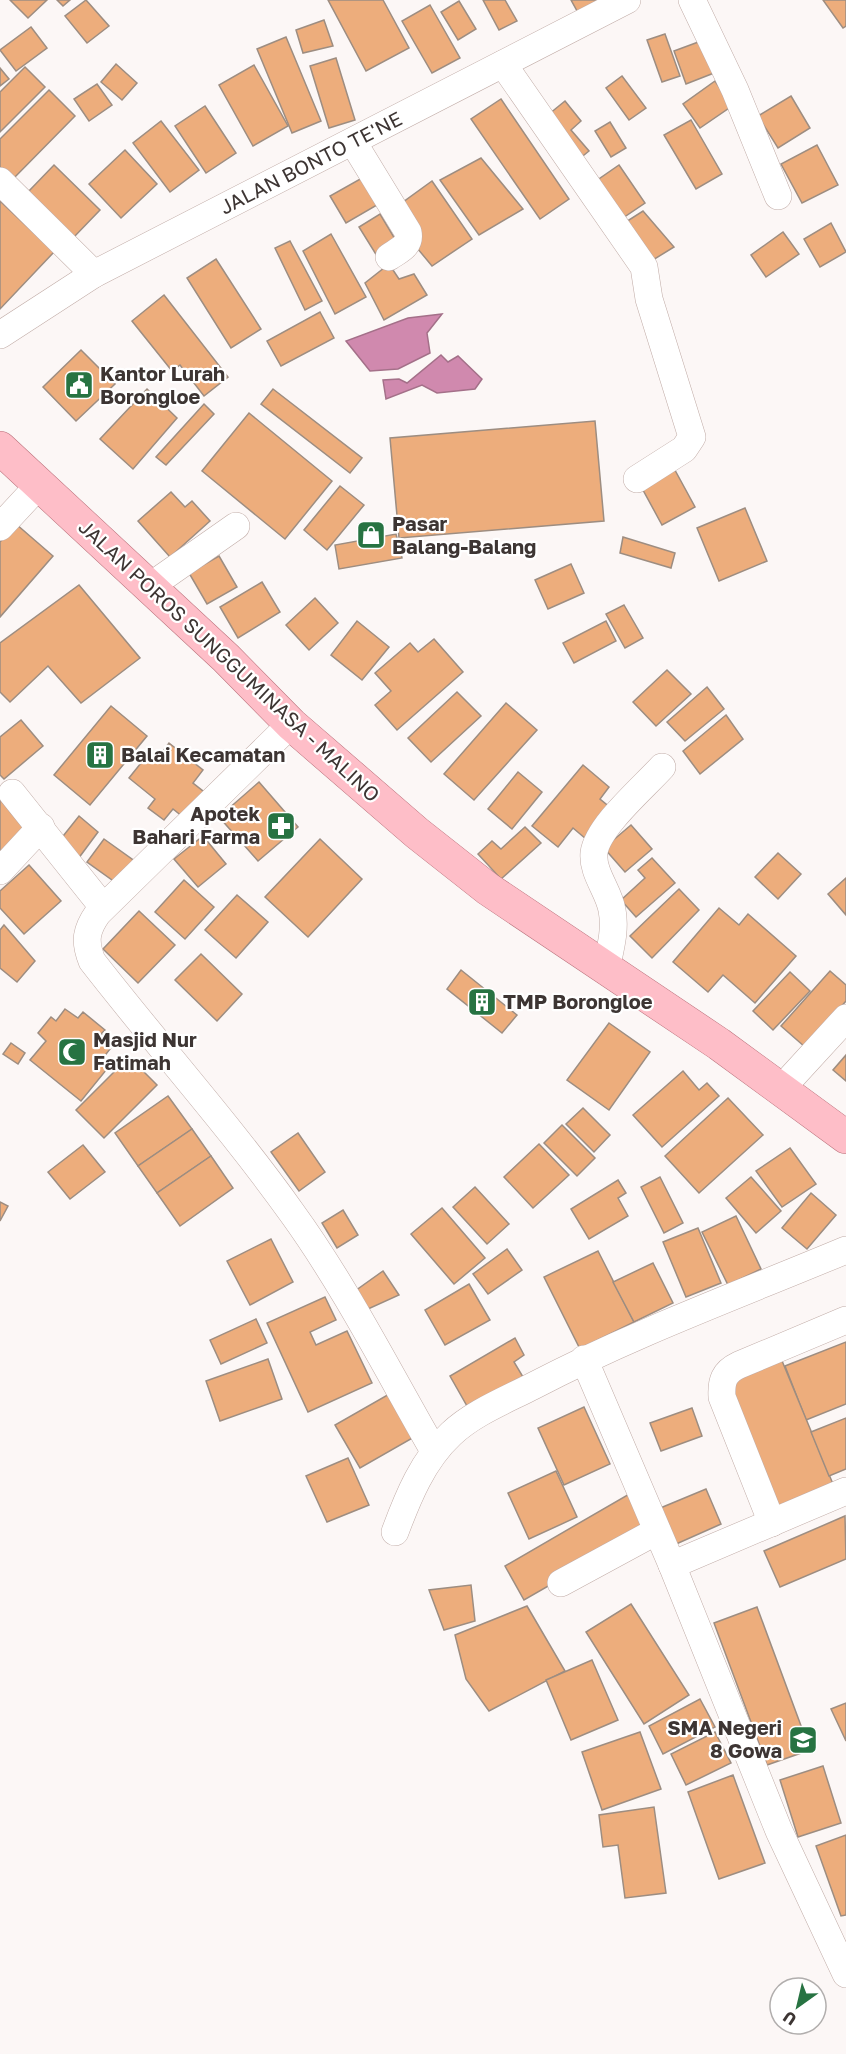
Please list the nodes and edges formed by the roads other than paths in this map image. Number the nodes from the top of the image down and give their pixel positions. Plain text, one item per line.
1 (627, 0) edge
2 (692, 0) edge
3 (502, 64) junction
4 (353, 142) junction
5 (0, 181) edge
6 (778, 196) dead end
7 (389, 257) dead end
8 (94, 274) junction
9 (0, 335) edge
10 (0, 448) edge
11 (637, 479) dead end
12 (40, 484) junction
13 (236, 526) dead end
14 (0, 527) edge
15 (149, 588) junction
16 (291, 724) junction
17 (662, 767) dead end
18 (12, 793) dead end
19 (40, 827) junction
20 (0, 871) edge
21 (104, 907) junction
22 (606, 969) junction
23 (846, 1017) edge
24 (780, 1090) junction
25 (846, 1137) edge
26 (846, 1250) edge
27 (846, 1320) edge
28 (584, 1359) junction
29 (434, 1451) junction
30 (846, 1491) edge
31 (772, 1523) junction
32 (657, 1531) junction
33 (395, 1532) dead end
34 (672, 1565) junction
35 (561, 1583) dead end
36 (846, 1974) edge

1 - 3 street, JALAN BONTO TE'NE
2 - 6 street
3 - 4 street, JALAN BONTO TE'NE
3 - 11 street
4 - 7 street
4 - 8 street, JALAN BONTO TE'NE
5 - 8 street
8 - 9 street, JALAN BONTO TE'NE
10 - 12 main road, JALAN POROS SUNGGUMINASA - MALINO
12 - 14 street
12 - 15 main road, JALAN POROS SUNGGUMINASA - MALINO
13 - 15 street
15 - 16 main road, JALAN POROS SUNGGUMINASA - MALINO
16 - 21 street
16 - 22 main road, JALAN POROS SUNGGUMINASA - MALINO
17 - 22 street
18 - 19 street
19 - 20 street
19 - 21 street
21 - 29 street
22 - 24 main road, JALAN POROS SUNGGUMINASA - MALINO
23 - 24 street
24 - 25 main road, JALAN POROS SUNGGUMINASA - MALINO
26 - 28 street
27 - 31 street
28 - 29 street
28 - 32 street
29 - 33 street
30 - 31 street
31 - 34 street
32 - 34 street
32 - 35 street
34 - 36 street

